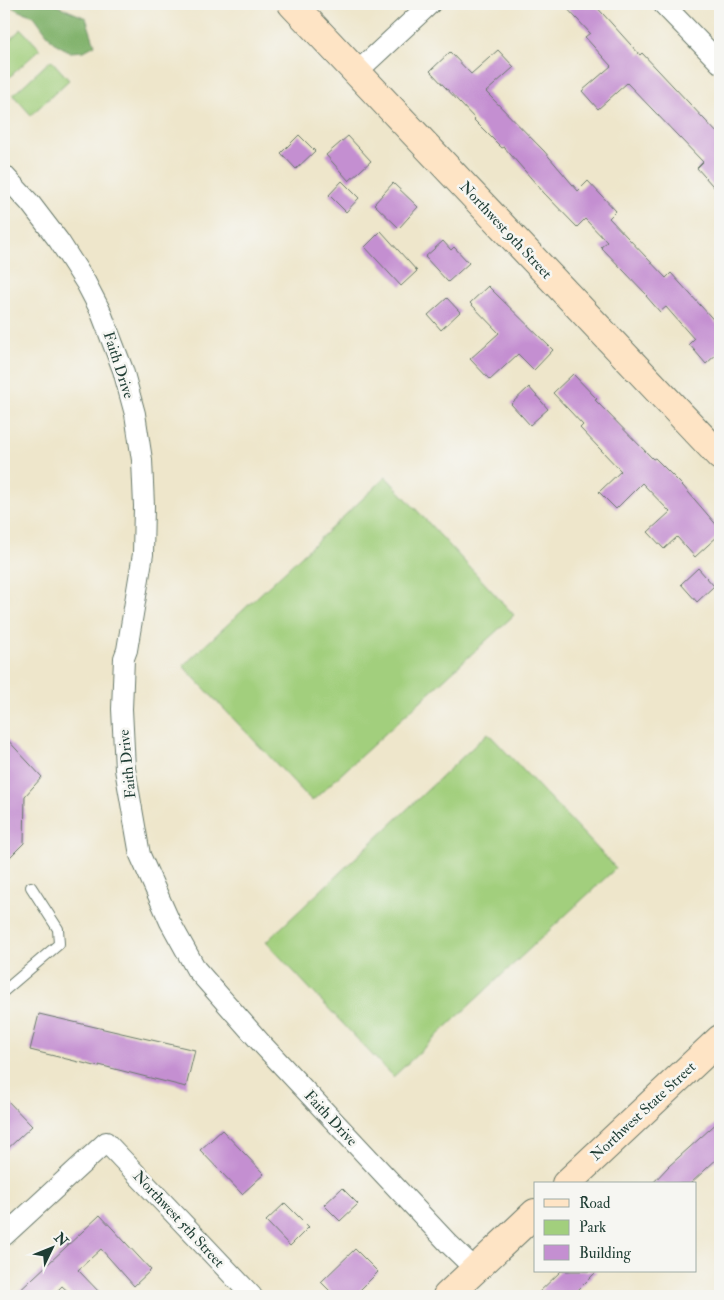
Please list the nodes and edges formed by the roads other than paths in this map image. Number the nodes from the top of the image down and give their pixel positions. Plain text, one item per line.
1 (292, 4) edge
2 (430, 4) edge
3 (664, 4) edge
4 (720, 63) edge
5 (357, 72) junction
6 (4, 175) edge
7 (720, 456) edge
8 (31, 887) dead end
9 (4, 991) edge
10 (720, 1039) edge
11 (568, 1182) edge
12 (534, 1214) edge
13 (7, 1226) edge
14 (476, 1269) junction
15 (252, 1296) edge
16 (447, 1296) edge

1 - 5 street, Northwest 9th Street
2 - 5 street
3 - 4 street
5 - 7 street, Northwest 9th Street
6 - 14 street, Faith Drive
8 - 9 lane
10 - 11 street, Northwest State Street
12 - 14 street
13 - 15 street, Northwest 5th Street
14 - 16 street

